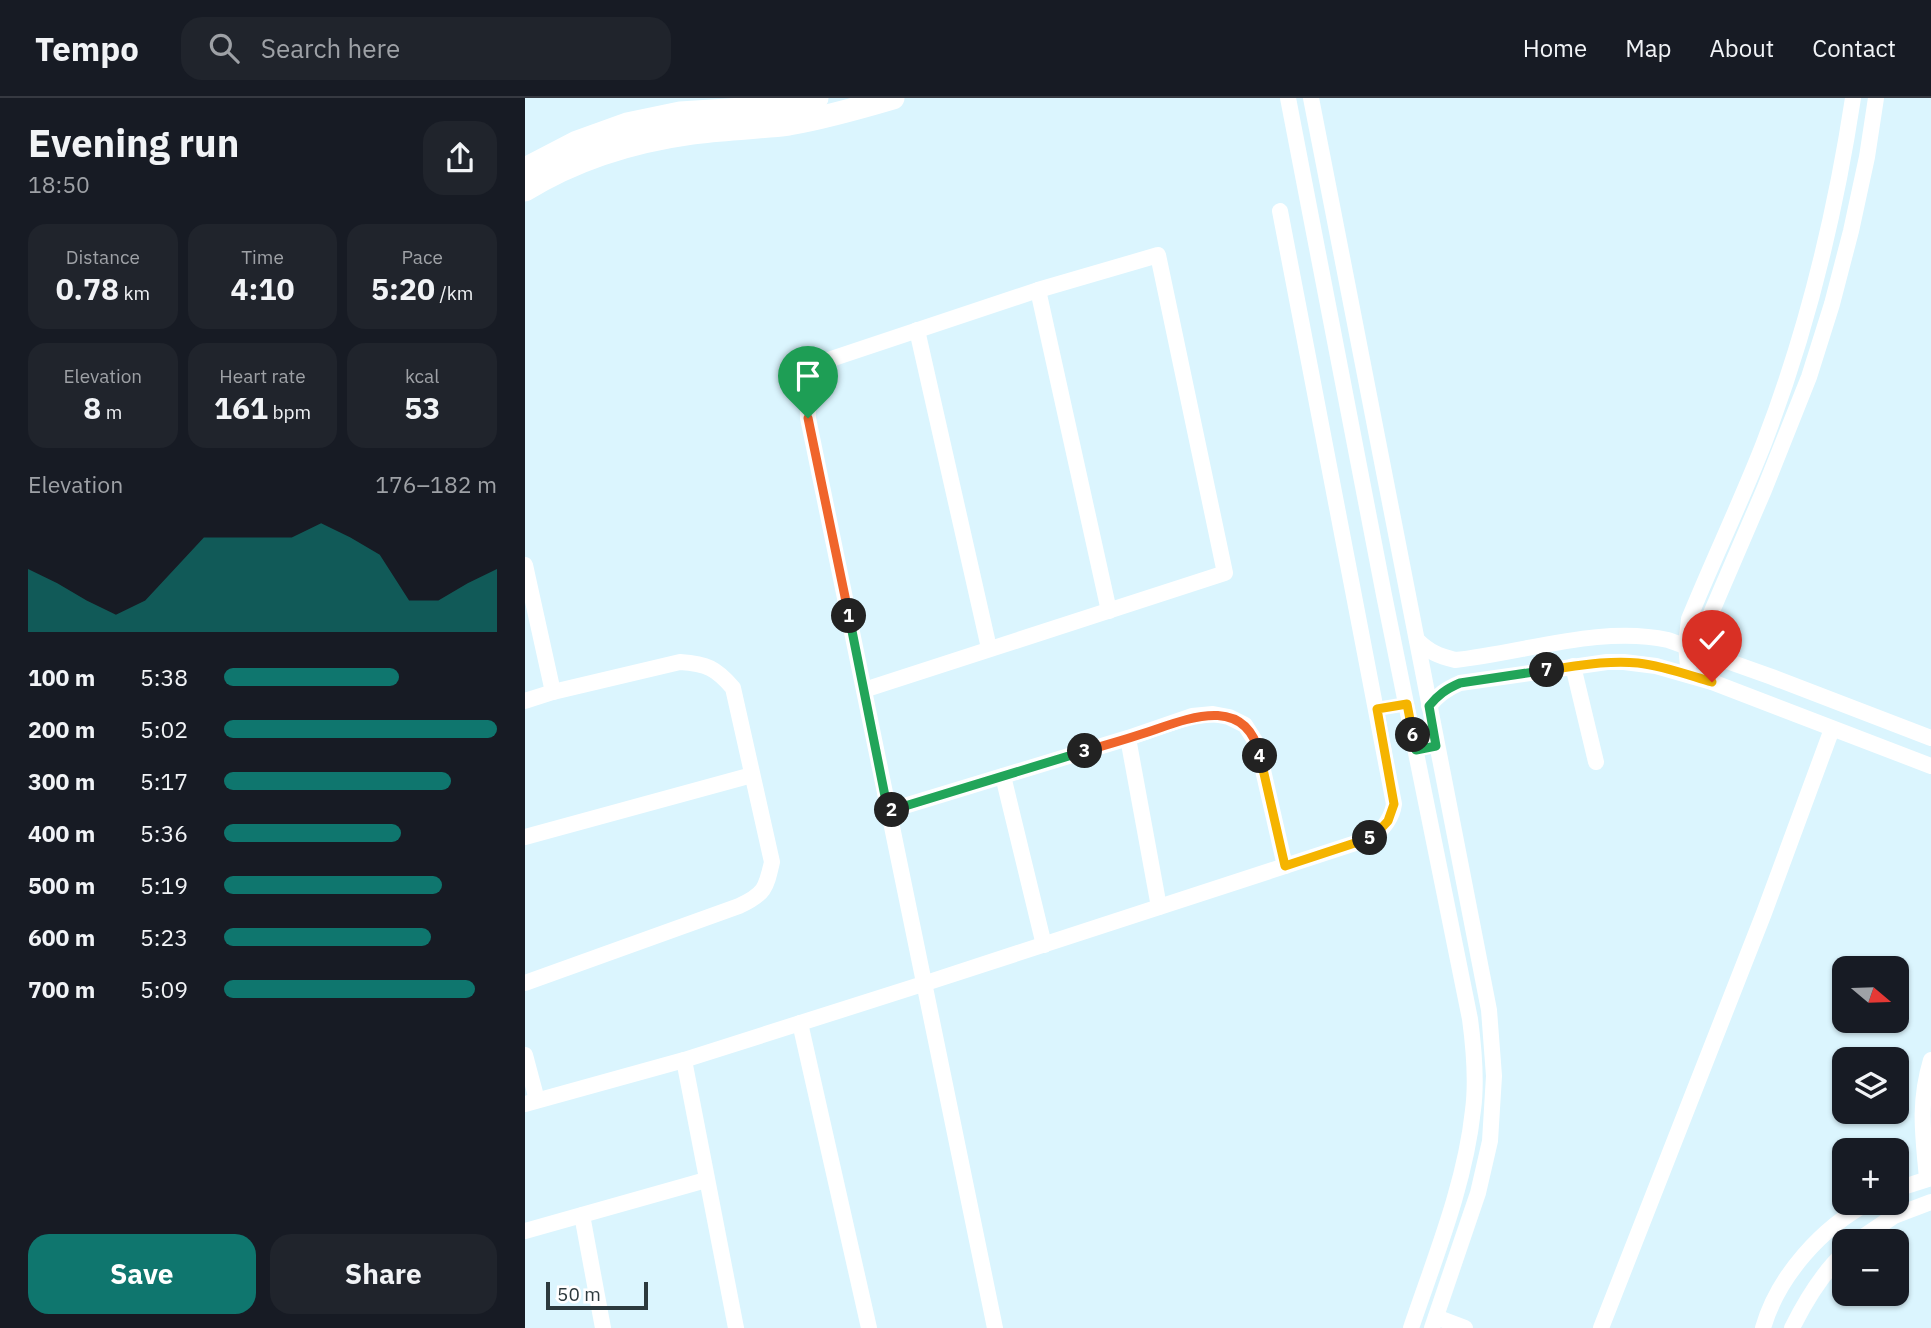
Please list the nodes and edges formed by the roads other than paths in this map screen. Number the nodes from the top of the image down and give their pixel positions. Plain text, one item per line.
1 (817, 98) edge
2 (893, 98) edge
3 (1288, 98) edge
4 (1311, 98) edge
5 (1853, 98) edge
6 (1876, 98) edge
7 (525, 169) edge
8 (525, 190) edge
9 (1280, 211) dead end
10 (1038, 290) junction
11 (917, 330) junction
12 (526, 573) edge
13 (1407, 590) junction
14 (1384, 595) junction
15 (1109, 611) junction
16 (1417, 640) junction
17 (1686, 646) junction
18 (989, 648) junction
19 (1708, 654) junction
20 (1573, 666) junction
21 (1689, 675) junction
22 (1712, 682) junction
23 (864, 690) junction
24 (553, 692) junction
25 (525, 701) edge
26 (1407, 704) junction
27 (1429, 706) junction
28 (1377, 709) junction
29 (1832, 729) junction
30 (1128, 738) junction
31 (1931, 738) edge
32 (1436, 746) junction
33 (1416, 750) junction
34 (1596, 762) dead end
35 (1931, 766) edge
36 (752, 775) junction
37 (1003, 776) junction
38 (888, 811) junction
39 (525, 837) edge
40 (1285, 866) junction
41 (1159, 907) junction
42 (1044, 945) junction
43 (525, 983) edge
44 (926, 984) junction
45 (800, 1023) junction
46 (525, 1055) edge
47 (684, 1060) junction
48 (1931, 1060) edge
49 (531, 1102) edge
50 (1929, 1178) edge
51 (706, 1180) junction
52 (1909, 1185) edge
53 (1931, 1202) edge
54 (582, 1215) junction
55 (1850, 1215) edge
56 (1875, 1229) edge
57 (525, 1231) edge
58 (1441, 1239) junction
59 (1459, 1247) junction
60 (1832, 1264) edge
61 (602, 1320) edge
62 (1434, 1323) edge
63 (587, 1328) edge
64 (736, 1328) edge
65 (869, 1328) edge
66 (995, 1328) edge
67 (1411, 1328) edge
68 (1465, 1328) edge
69 (1601, 1328) edge
70 (1763, 1328) edge
71 (1792, 1328) edge

1 - 7 street
2 - 8 street
3 - 14 street
4 - 13 street
5 - 17 street
6 - 19 street
9 - 28 street
10 - 11 street
10 - 15 street
10 - 15 street
11 - 18 street
11 - 23 street
12 - 24 street
13 - 14 street
13 - 16 street
14 - 26 street
15 - 18 street
16 - 17 street
16 - 27 street
17 - 19 street
17 - 21 street
18 - 23 street
19 - 22 street
19 - 31 street
20 - 21 street
20 - 27 street
20 - 34 street
21 - 22 street
22 - 29 street
23 - 38 street
24 - 25 street
24 - 36 street
26 - 28 street
26 - 33 street
27 - 32 street
28 - 40 street
29 - 35 street
29 - 69 street
30 - 37 street
30 - 40 street
30 - 41 street
32 - 33 street
32 - 59 street
33 - 58 street
36 - 39 street
36 - 43 street
37 - 38 street
37 - 42 street
38 - 44 street
40 - 41 street
41 - 42 street
42 - 44 street
44 - 45 street
44 - 66 street
45 - 47 street
45 - 65 street
46 - 49 street
47 - 49 street
47 - 51 street
48 - 50 street
50 - 52 street
51 - 54 street
51 - 64 street
53 - 56 street
54 - 57 street
54 - 61 street
55 - 70 street
58 - 59 street
58 - 67 street
59 - 62 street
60 - 71 street
61 - 63 street
62 - 68 street

